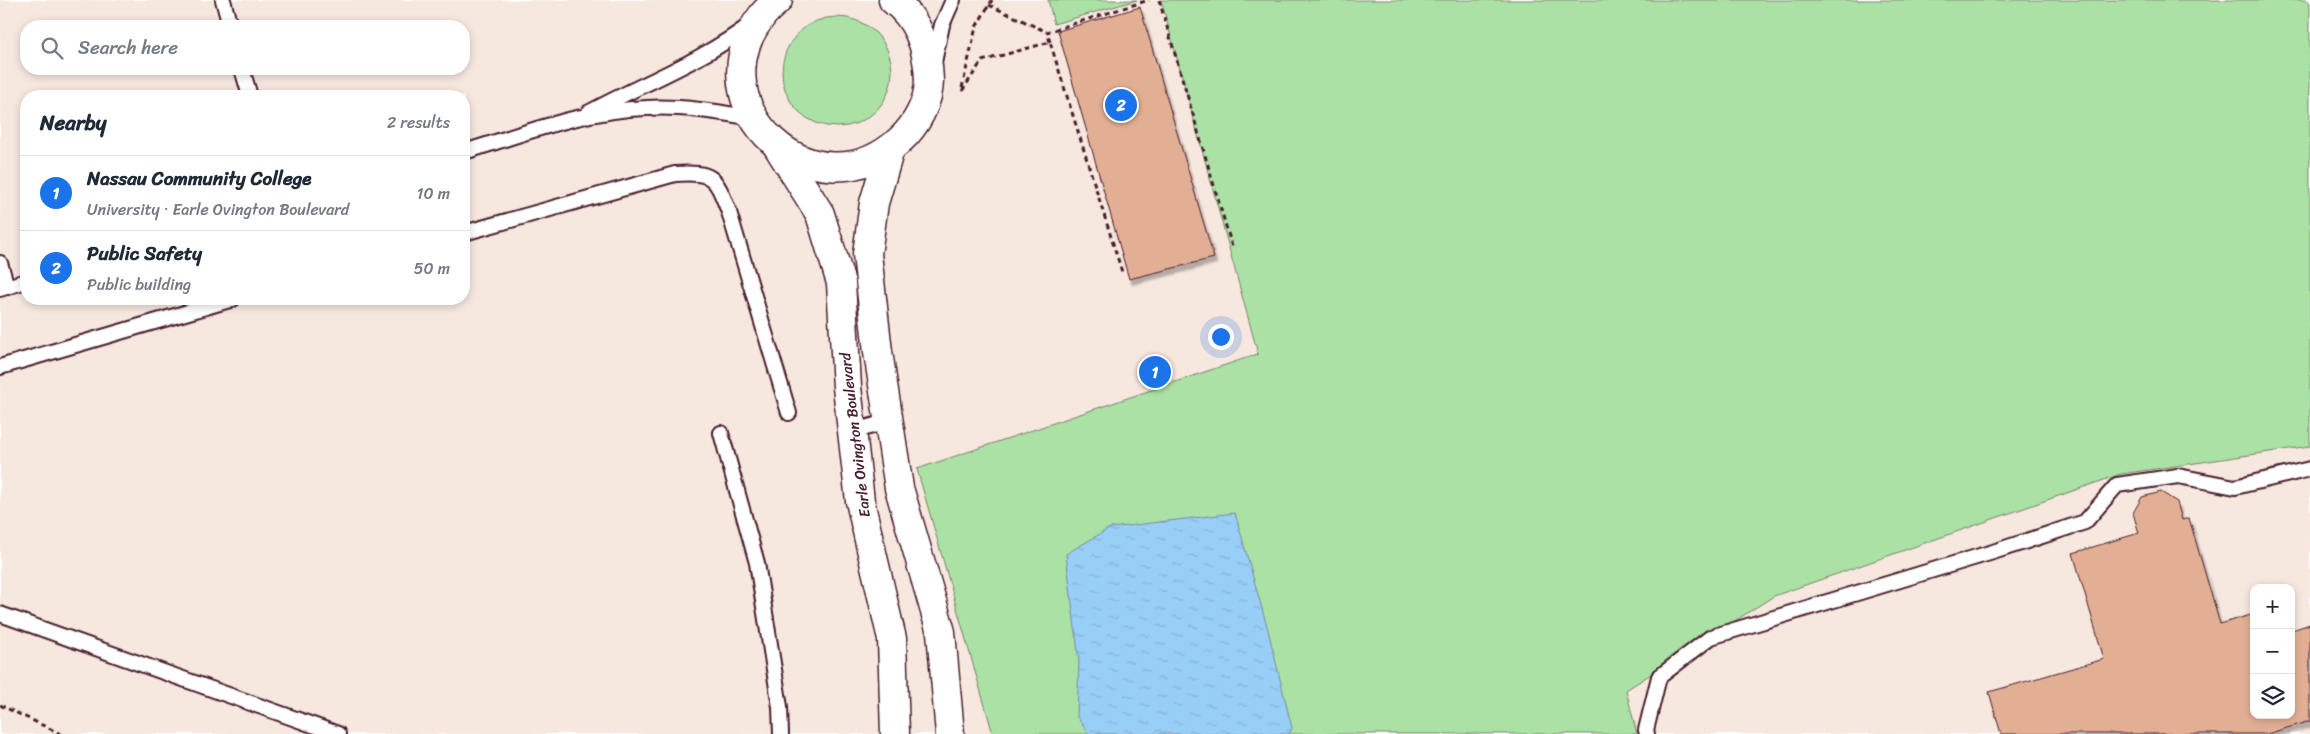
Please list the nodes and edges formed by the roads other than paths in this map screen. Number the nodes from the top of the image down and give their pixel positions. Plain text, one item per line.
1 (223, 0) edge
2 (893, 0) edge
3 (953, 0) edge
4 (770, 8) edge
5 (228, 20) edge
6 (244, 75) edge
7 (929, 87) junction
8 (248, 90) edge
9 (581, 116) junction
10 (753, 118) junction
11 (778, 147) junction
12 (890, 149) junction
13 (470, 150) edge
14 (470, 231) edge
15 (0, 263) edge
16 (20, 284) edge
17 (4, 288) edge
18 (212, 305) edge
19 (0, 367) edge
20 (789, 412) dead end
21 (889, 421) junction
22 (852, 432) junction
23 (721, 433) dead end
24 (2310, 469) edge
25 (0, 614) edge
26 (338, 734) edge
27 (781, 734) edge
28 (895, 734) edge
29 (950, 734) edge
30 (1647, 734) edge

1 - 5 lane
2 - 7 street
3 - 7 lane
4 - 9 lane
4 - 10 street
6 - 8 lane
7 - 12 street
9 - 10 lane
9 - 13 lane
10 - 11 street
11 - 12 street
11 - 22 street, Earle Ovington Boulevard
12 - 21 street
14 - 20 lane
15 - 17 lane
16 - 17 lane
18 - 19 lane
21 - 22 lane
21 - 29 street
22 - 28 street, Earle Ovington Boulevard
23 - 27 lane
24 - 30 lane
25 - 26 lane

